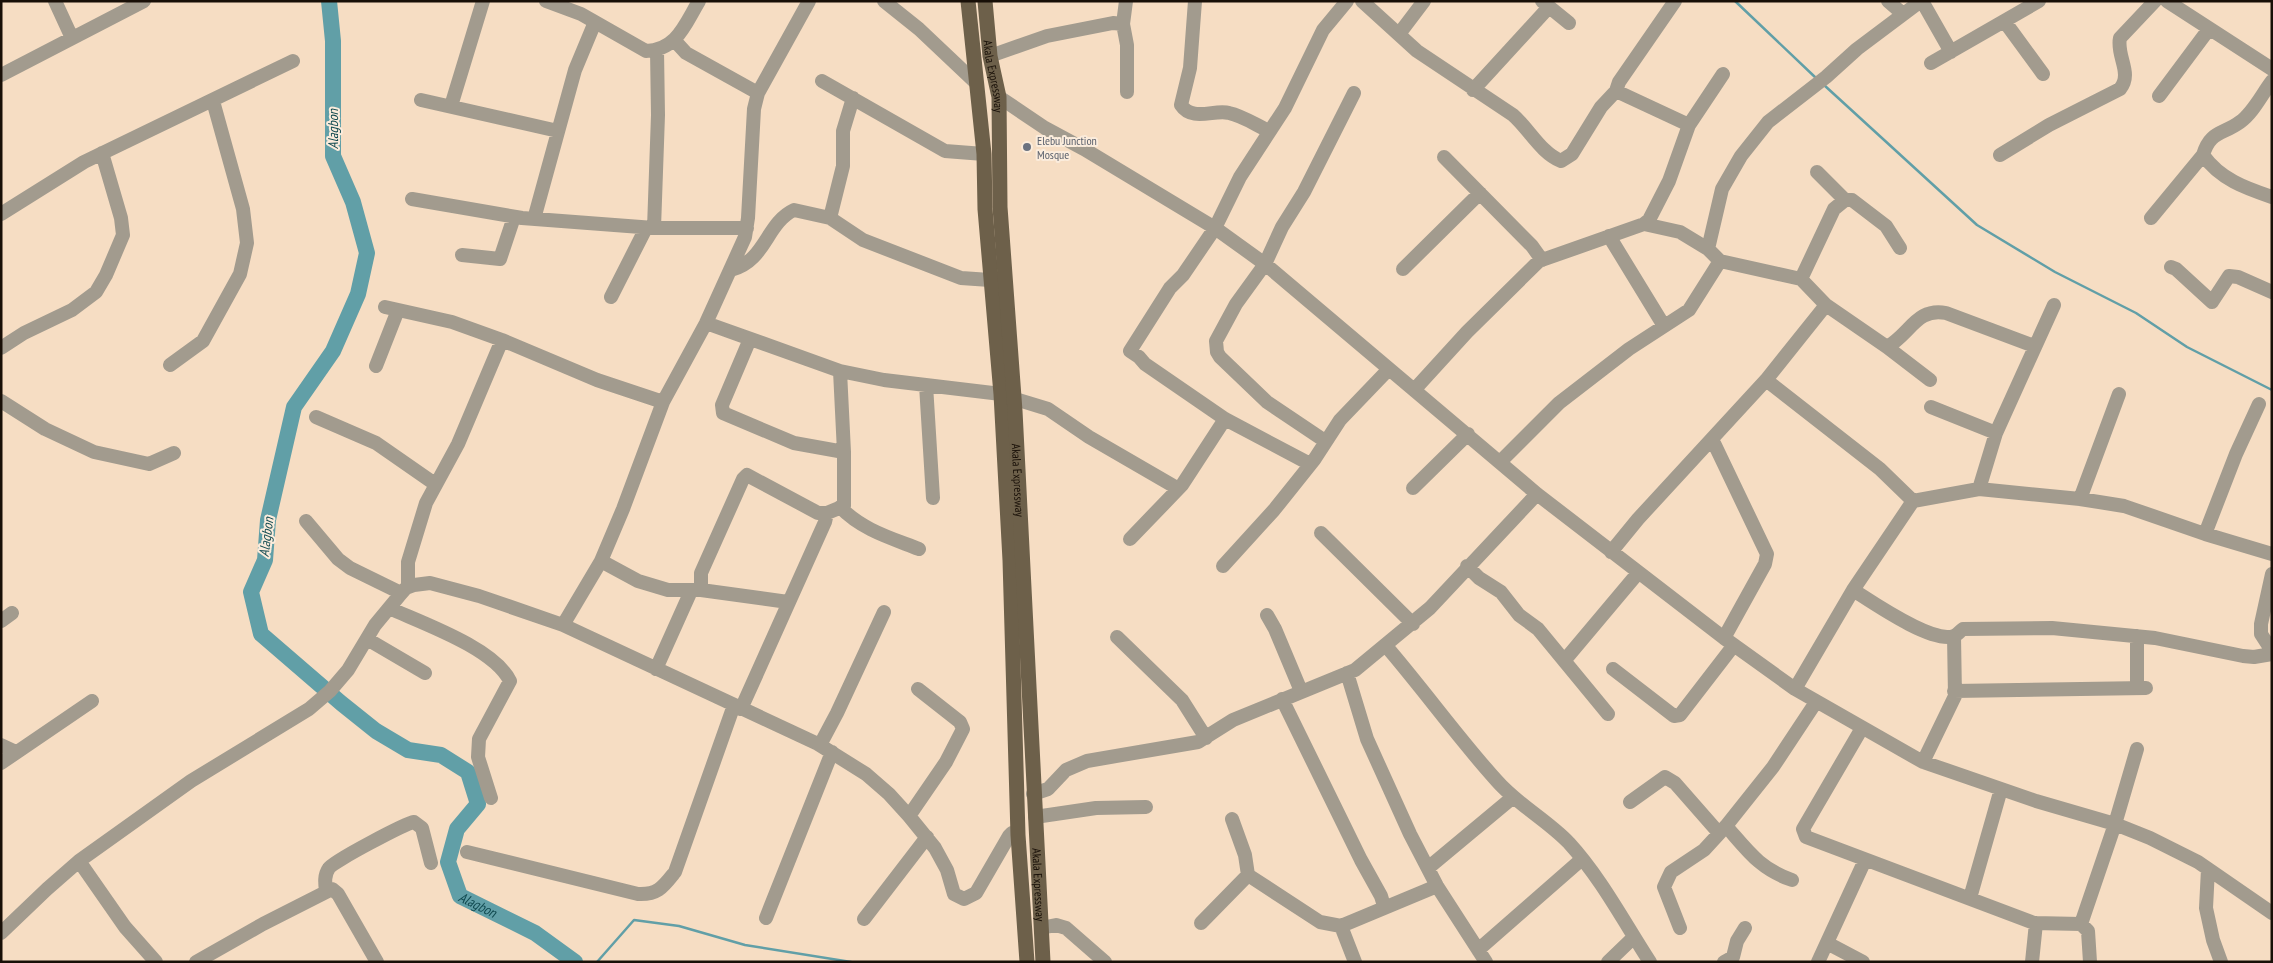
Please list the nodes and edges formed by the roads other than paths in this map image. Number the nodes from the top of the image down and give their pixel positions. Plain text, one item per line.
1 (55, 1) edge
2 (144, 1) edge
3 (483, 1) edge
4 (546, 1) edge
5 (699, 1) edge
6 (809, 1) edge
7 (884, 1) edge
8 (968, 1) edge
9 (985, 1) edge
10 (1126, 1) edge
11 (1195, 1) edge
12 (1347, 1) edge
13 (1362, 1) edge
14 (1424, 1) edge
15 (1675, 1) edge
16 (1888, 1) edge
17 (1922, 1) edge
18 (2039, 1) edge
19 (2155, 1) edge
20 (2167, 1) edge
21 (1545, 4) edge
22 (1903, 14) junction
23 (595, 22) junction
24 (2005, 22) junction
25 (1122, 24) junction
26 (1569, 24) dead end
27 (2209, 29) junction
28 (1398, 34) junction
29 (72, 38) junction
30 (675, 41) junction
31 (656, 50) junction
32 (1951, 52) junction
33 (990, 56) junction
34 (293, 61) dead end
35 (1931, 63) dead end
36 (2272, 69) edge
37 (1723, 74) dead end
38 (2043, 74) dead end
39 (1, 75) edge
40 (822, 81) dead end
41 (974, 81) junction
42 (2272, 81) edge
43 (1473, 90) junction
44 (1616, 91) junction
45 (1127, 92) dead end
46 (758, 93) junction
47 (1354, 93) dead end
48 (2160, 96) dead end
49 (999, 97) junction
50 (853, 98) junction
51 (421, 100) dead end
52 (213, 101) junction
53 (451, 106) junction
54 (1689, 125) junction
55 (558, 131) junction
56 (1269, 131) junction
57 (102, 154) junction
58 (984, 154) junction
59 (2000, 155) dead end
60 (2203, 155) junction
61 (1444, 157) dead end
62 (1817, 172) dead end
63 (1480, 193) junction
64 (2272, 197) edge
65 (412, 199) dead end
66 (1846, 200) junction
67 (992, 208) junction
68 (1, 214) edge
69 (514, 217) junction
70 (830, 218) junction
71 (2151, 218) dead end
72 (534, 219) junction
73 (1644, 224) junction
74 (650, 228) junction
75 (746, 228) junction
76 (1215, 228) junction
77 (1609, 236) junction
78 (1900, 248) dead end
79 (1708, 249) junction
80 (462, 255) dead end
81 (1542, 260) junction
82 (1720, 261) junction
83 (1265, 264) junction
84 (2171, 267) dead end
85 (1403, 269) dead end
86 (731, 270) junction
87 (1801, 279) junction
88 (990, 280) junction
89 (2272, 292) edge
90 (611, 297) dead end
91 (1826, 304) junction
92 (2054, 304) dead end
93 (706, 323) junction
94 (1664, 326) junction
95 (750, 339) junction
96 (502, 340) junction
97 (2034, 346) junction
98 (1887, 347) junction
99 (1, 348) edge
100 (170, 365) dead end
101 (376, 366) dead end
102 (1388, 370) junction
103 (840, 372) junction
104 (1766, 380) junction
105 (1930, 380) dead end
106 (926, 385) junction
107 (1415, 389) junction
108 (2119, 394) dead end
109 (1008, 396) junction
110 (1, 401) edge
111 (663, 402) junction
112 (2259, 404) dead end
113 (1931, 407) dead end
114 (316, 418) dead end
115 (1225, 419) junction
116 (1996, 433) junction
117 (1468, 434) junction
118 (1712, 439) junction
119 (1325, 441) junction
120 (844, 452) junction
121 (174, 453) dead end
122 (1500, 462) junction
123 (1310, 464) junction
124 (435, 484) junction
125 (1177, 488) junction
126 (1413, 488) dead end
127 (1979, 490) junction
128 (1537, 494) junction
129 (933, 498) dead end
130 (2080, 499) junction
131 (1914, 500) junction
132 (840, 507) junction
133 (827, 513) junction
134 (306, 521) dead end
135 (1321, 533) dead end
136 (2205, 534) junction
137 (1130, 539) dead end
138 (919, 549) dead end
139 (1611, 552) junction
140 (2272, 554) edge
141 (601, 561) junction
142 (1223, 566) dead end
143 (1468, 566) junction
144 (1638, 573) junction
145 (2272, 574) edge
146 (405, 590) junction
147 (696, 590) junction
148 (1853, 590) junction
149 (788, 602) junction
150 (389, 608) junction
151 (884, 612) dead end
152 (1267, 615) dead end
153 (1413, 624) junction
154 (563, 625) junction
155 (1954, 636) junction
156 (2137, 636) junction
157 (1117, 637) dead end
158 (367, 639) junction
159 (1729, 642) junction
160 (1386, 646) junction
161 (2272, 652) edge
162 (1564, 661) junction
163 (656, 669) junction
164 (1613, 669) dead end
165 (425, 673) dead end
166 (1347, 673) junction
167 (918, 689) dead end
168 (1795, 689) junction
169 (1301, 691) junction
170 (1954, 691) junction
171 (1282, 699) junction
172 (92, 701) dead end
173 (1816, 702) junction
174 (738, 707) junction
175 (1608, 714) dead end
176 (1862, 728) junction
177 (1206, 738) junction
178 (1016, 739) junction
179 (1032, 740) junction
180 (1, 745) edge
181 (820, 745) junction
182 (2137, 749) dead end
183 (16, 752) junction
184 (832, 752) junction
185 (1923, 762) junction
186 (1, 763) edge
187 (2002, 789) junction
188 (1034, 794) junction
189 (492, 798) dead end
190 (1512, 798) junction
191 (1630, 802) dead end
192 (1146, 807) dead end
193 (909, 816) junction
194 (1035, 817) junction
195 (1232, 820) dead end
196 (2115, 824) junction
197 (1722, 829) junction
198 (1018, 835) junction
199 (927, 837) junction
200 (467, 852) dead end
201 (1582, 859) junction
202 (1865, 860) junction
203 (79, 861) junction
204 (431, 863) dead end
205 (1428, 868) junction
206 (2208, 869) junction
207 (1248, 875) junction
208 (1792, 880) dead end
209 (1437, 886) junction
210 (326, 891) junction
211 (1970, 898) junction
212 (1384, 906) junction
213 (2272, 913) edge
214 (766, 918) dead end
215 (864, 919) dead end
216 (1201, 923) dead end
217 (2036, 923) junction
218 (2081, 924) junction
219 (1341, 926) junction
220 (1041, 928) junction
221 (1680, 928) dead end
222 (1745, 928) dead end
223 (1, 933) edge
224 (1634, 936) junction
225 (1827, 943) junction
226 (1478, 950) junction
227 (1733, 960) edge
228 (156, 962) edge
229 (196, 962) edge
230 (377, 962) edge
231 (1027, 962) edge
232 (1043, 962) edge
233 (1105, 962) edge
234 (1355, 962) edge
235 (1486, 962) edge
236 (1608, 962) edge
237 (1650, 962) edge
238 (1818, 962) edge
239 (1863, 962) edge
240 (2032, 962) edge
241 (2090, 962) edge
242 (2221, 962) edge

1 - 29 street
2 - 29 street
3 - 53 street
4 - 23 street
5 - 30 street
6 - 46 street
7 - 41 street
8 - 41 main road, Akala Expressway
9 - 33 main road, Akala Expressway
10 - 25 street
11 - 56 street
12 - 56 street
13 - 28 street
14 - 28 street
15 - 44 street
16 - 22 street
17 - 22 street
17 - 32 street
18 - 24 street
19 - 59 street
20 - 27 street
21 - 26 street
21 - 43 street
22 - 79 street
23 - 31 street
23 - 55 street
24 - 32 street
24 - 38 street
25 - 33 street
25 - 45 street
27 - 36 street
27 - 48 street
28 - 43 street
29 - 39 street
30 - 31 street
30 - 46 street
31 - 74 street
32 - 35 street
33 - 49 main road, Akala Expressway
34 - 52 street
37 - 54 street
40 - 50 street
41 - 58 main road, Akala Expressway
42 - 60 street
43 - 44 street
44 - 54 street
46 - 75 street
47 - 83 street
49 - 67 main road, Akala Expressway
49 - 76 street
50 - 58 street
50 - 70 street
51 - 53 street
52 - 57 street
52 - 100 street
53 - 55 street
54 - 73 street
55 - 72 street
56 - 76 street
57 - 68 street
57 - 99 street
58 - 67 main road, Akala Expressway
60 - 64 street
60 - 71 street
61 - 63 street
62 - 66 street
63 - 81 street
63 - 85 street
65 - 69 street
66 - 78 street
66 - 87 street
67 - 88 main road, Akala Expressway
67 - 109 main road, Akala Expressway
69 - 72 street
69 - 80 street
70 - 86 street
70 - 88 street
72 - 74 street
73 - 77 street
73 - 79 street
74 - 75 street
74 - 90 street
75 - 86 street
76 - 83 street
76 - 115 street
77 - 81 street
77 - 94 street
79 - 82 street
81 - 107 street
82 - 87 street
82 - 94 street
83 - 102 street
83 - 119 street
84 - 89 street
86 - 93 street
87 - 91 street
88 - 109 main road, Akala Expressway
91 - 98 street
91 - 104 street
92 - 97 street
93 - 95 street
93 - 111 street
94 - 122 street
95 - 103 street
95 - 120 street
96 - 101 street
96 - 111 street
96 - 124 street
97 - 98 street
97 - 116 street
98 - 105 street
102 - 107 street
102 - 119 street
103 - 106 street
103 - 120 street
104 - 118 street
104 - 131 street
106 - 109 street
106 - 129 street
107 - 117 street
108 - 130 street
109 - 125 street
109 - 178 main road, Akala Expressway
109 - 179 main road, Akala Expressway
110 - 121 street
111 - 141 street
112 - 136 street
113 - 116 street
114 - 124 street
115 - 123 street
115 - 125 street
116 - 127 street
117 - 122 street
117 - 126 street
118 - 139 street
118 - 159 street
119 - 123 street
120 - 132 street
122 - 128 street
123 - 142 street
124 - 146 street
125 - 137 street
127 - 130 street
127 - 131 street
128 - 139 street
128 - 143 street
130 - 136 street
131 - 148 street
132 - 133 street
132 - 138 street
133 - 147 street
133 - 149 street
134 - 146 street
135 - 153 street
136 - 140 street
139 - 144 street
141 - 147 street
141 - 154 street
143 - 153 street
143 - 162 street
144 - 159 street
144 - 162 street
145 - 161 street
146 - 150 street
146 - 154 street
147 - 149 street
147 - 163 street
148 - 155 street
148 - 168 street
149 - 174 street
150 - 158 street
150 - 189 street
151 - 181 street
152 - 169 street
153 - 160 street
154 - 163 street
155 - 156 street
155 - 170 street
156 - 161 street
156 - 170 street
157 - 177 street
158 - 165 street
158 - 203 street
159 - 164 street
159 - 168 street
160 - 166 street
160 - 190 street
162 - 175 street
163 - 174 street
166 - 169 street
166 - 205 street
167 - 193 street
168 - 173 street
169 - 171 street
170 - 185 street
171 - 177 street
171 - 212 street
172 - 183 street
173 - 176 street
173 - 197 street
174 - 181 street
174 - 200 street
176 - 185 street
176 - 202 street
177 - 188 street
178 - 179 main road
178 - 198 main road, Akala Expressway
179 - 188 main road, Akala Expressway
180 - 183 street
181 - 184 street
182 - 196 street
183 - 186 street
184 - 193 street
184 - 214 street
185 - 187 street
187 - 196 street
187 - 211 street
188 - 194 main road, Akala Expressway
190 - 201 street
190 - 205 street
191 - 197 street
192 - 194 street
193 - 199 street
194 - 220 main road, Akala Expressway
195 - 207 street
196 - 206 street
196 - 218 street
197 - 208 street
197 - 221 street
198 - 199 street
198 - 231 main road, Akala Expressway
199 - 215 street
201 - 224 street
201 - 226 street
202 - 211 street
202 - 225 street
203 - 223 street
203 - 228 street
204 - 210 street
205 - 209 street
206 - 213 street
206 - 242 street
207 - 216 street
207 - 219 street
209 - 212 street
209 - 226 street
210 - 229 street
210 - 230 street
211 - 217 street
212 - 219 street
217 - 218 street
217 - 240 street
218 - 241 street
219 - 234 street
220 - 232 main road, Akala Expressway
220 - 233 street
222 - 227 street
224 - 236 street
224 - 237 street
225 - 238 street
225 - 239 street
226 - 235 street

